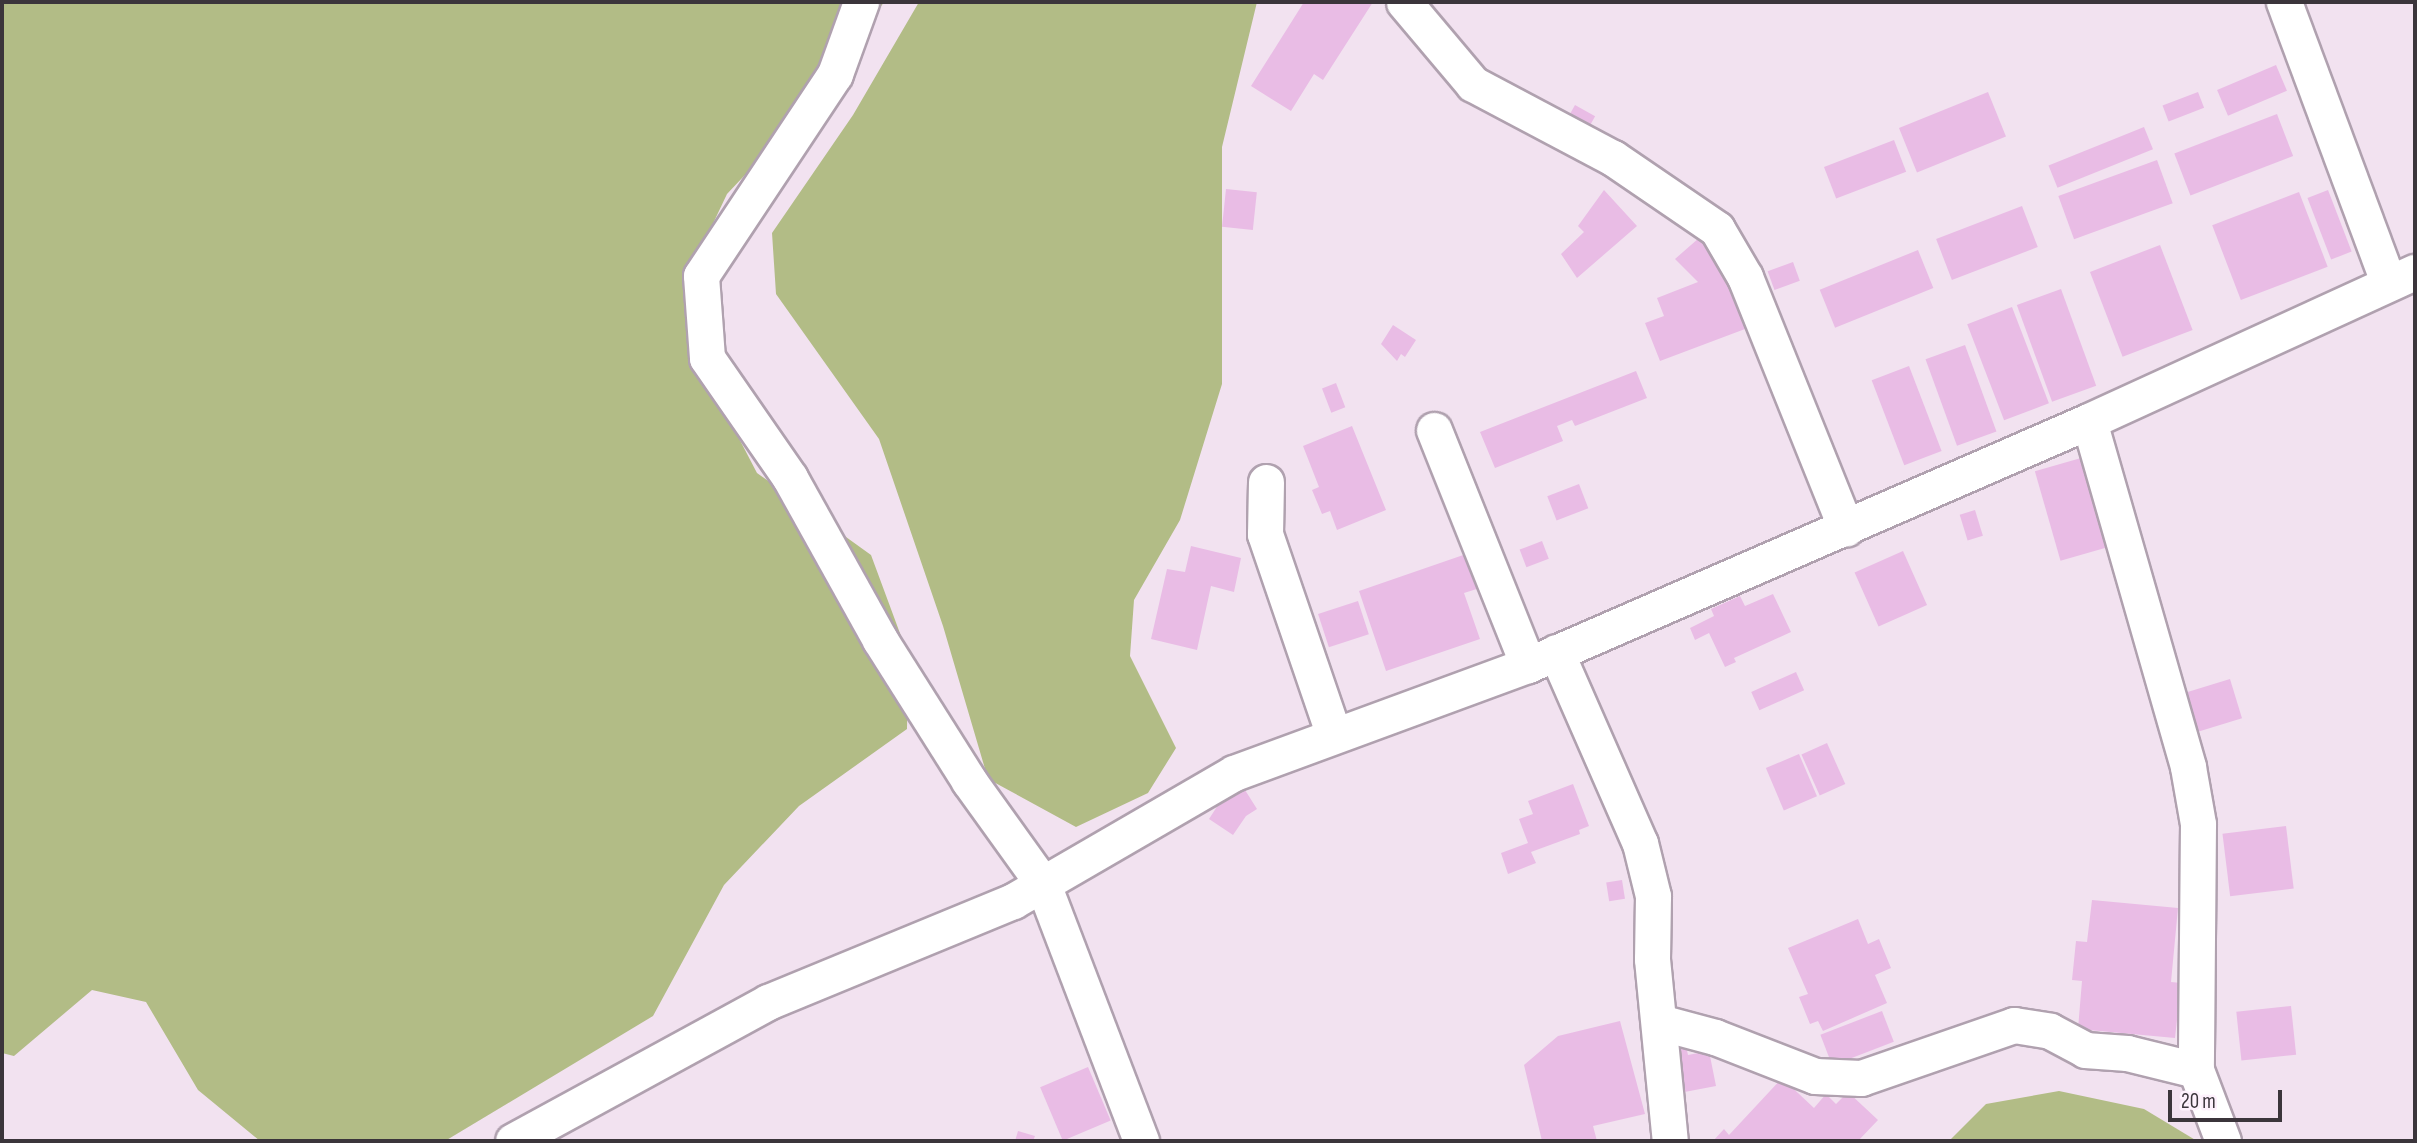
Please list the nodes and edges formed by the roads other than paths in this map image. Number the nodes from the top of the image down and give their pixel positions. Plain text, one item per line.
1 (860, 2) edge
2 (1404, 2) edge
3 (2284, 2) edge
4 (2402, 276) edge
5 (2089, 421) junction
6 (1434, 429) dead end
7 (1266, 482) dead end
8 (1846, 528) junction
9 (1542, 659) junction
10 (1334, 735) junction
11 (1043, 884) junction
12 (1658, 1022) junction
13 (2196, 1070) junction
14 (513, 1141) edge
15 (1141, 1141) edge
16 (1670, 1141) edge
17 (2222, 1141) edge

1 - 11 street
2 - 8 street
3 - 4 street
4 - 5 street
5 - 8 street
5 - 13 street
6 - 9 street
7 - 10 street
8 - 9 street
9 - 10 street
9 - 12 street
10 - 11 street
11 - 14 street
11 - 15 street
12 - 13 street
12 - 16 street
13 - 17 street

